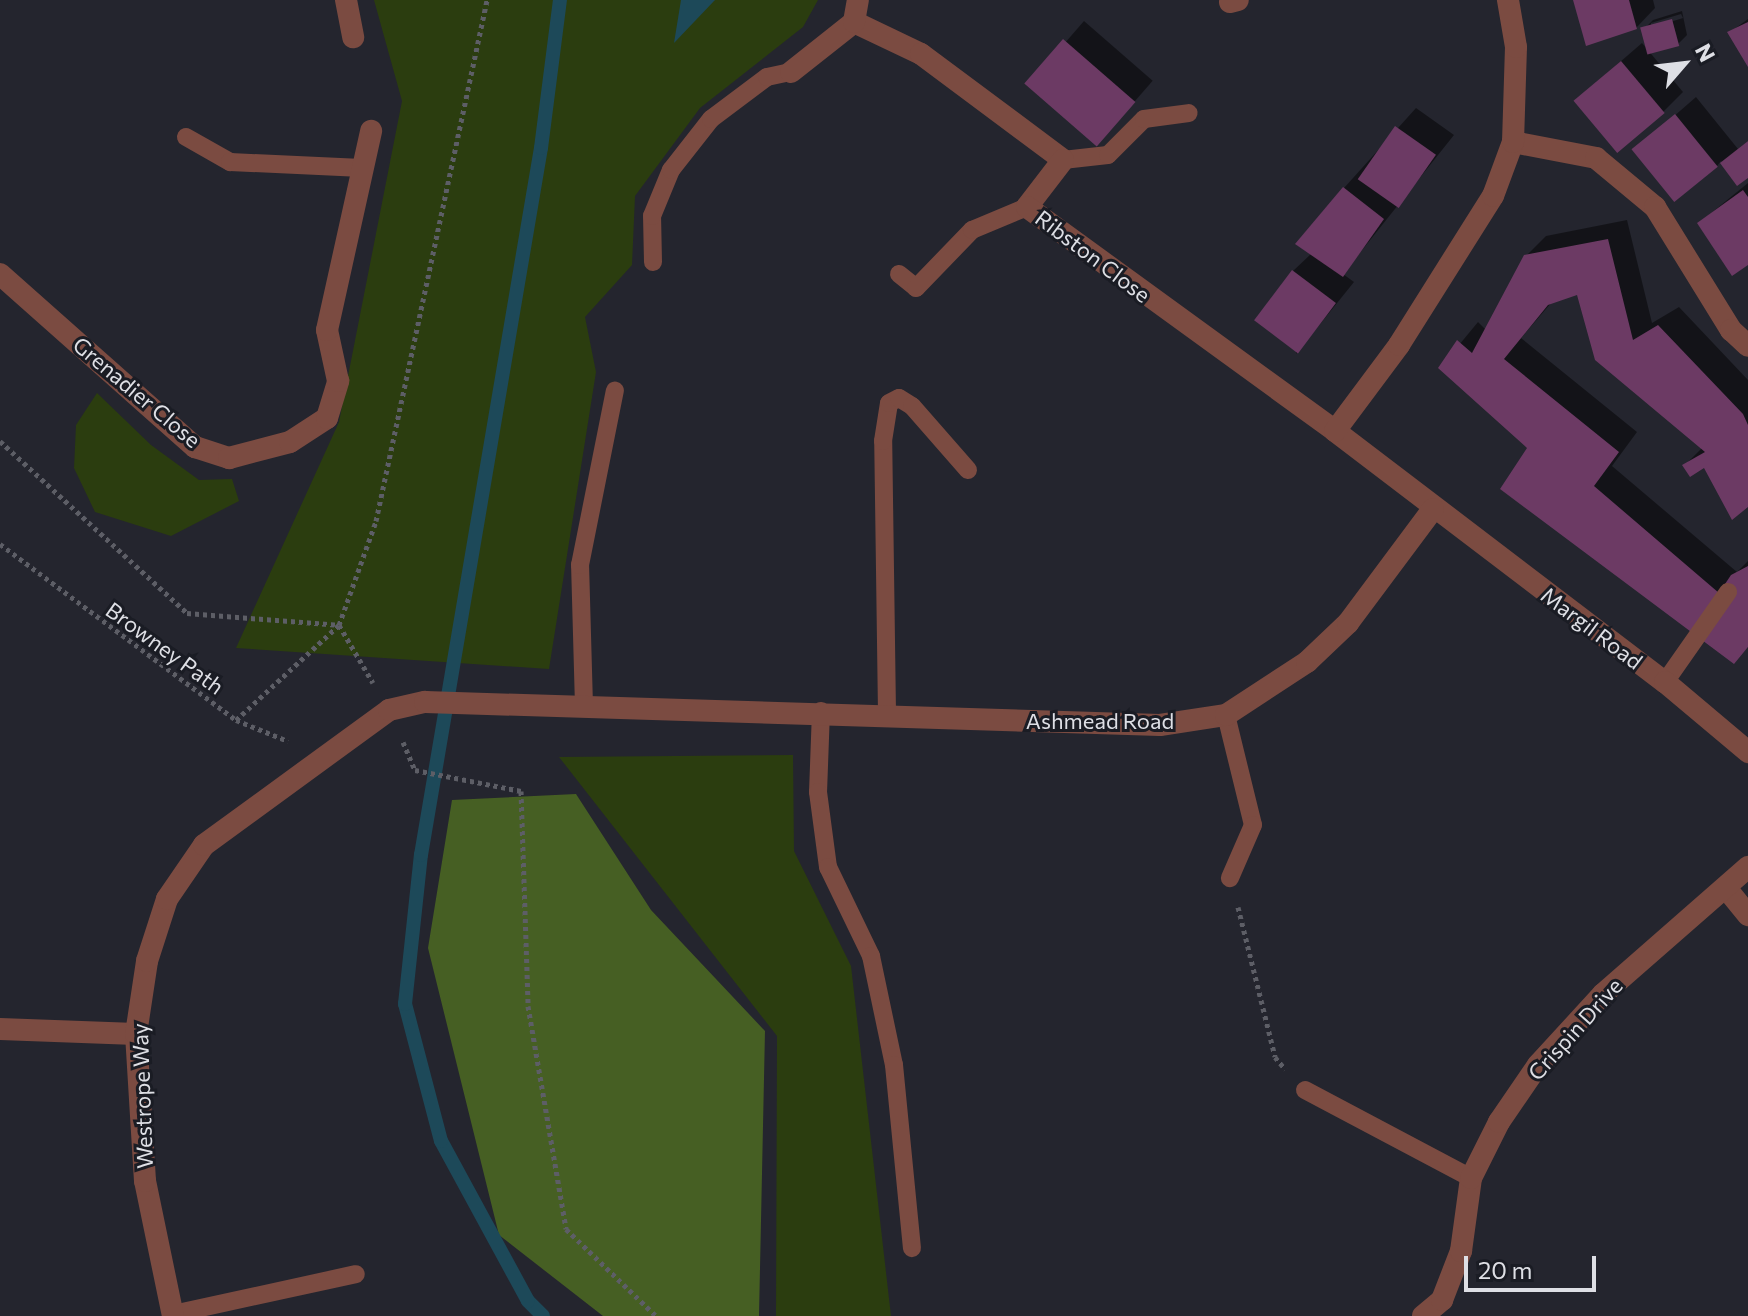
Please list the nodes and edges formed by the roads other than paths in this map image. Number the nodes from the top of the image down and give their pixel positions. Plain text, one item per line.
1 (346, 0) edge
2 (1508, 0) edge
3 (856, 11) edge
4 (353, 37) dead end
5 (791, 72) joint
6 (1189, 113) dead end
7 (371, 131) dead end
8 (186, 137) dead end
9 (1513, 142) junction
10 (1063, 160) junction
11 (362, 168) junction
12 (1027, 207) junction
13 (653, 262) dead end
14 (0, 274) edge
15 (899, 274) dead end
16 (1748, 346) edge
17 (615, 390) dead end
18 (1335, 431) junction
19 (968, 470) dead end
20 (1433, 509) junction
21 (1728, 592) dead end
22 (1665, 682) junction
23 (584, 706) junction
24 (821, 711) junction
25 (887, 713) junction
26 (1226, 715) junction
27 (1748, 752) edge
28 (324, 756) joint
29 (1748, 867) edge
30 (1230, 878) road end
31 (1726, 888) junction
32 (1748, 915) edge
33 (0, 1029) edge
34 (136, 1034) junction
35 (1305, 1090) road end
36 (1471, 1178) junction
37 (912, 1248) dead end
38 (356, 1274) dead end
39 (173, 1315) edge
40 (1423, 1316) edge

1 - 4 street
2 - 9 street
3 - 5 street
3 - 10 street
5 - 13 lane
6 - 10 lane
7 - 11 street, Grenadier Close
8 - 11 lane
9 - 16 street
9 - 18 street
10 - 12 street, Ribston Close
11 - 14 street, Grenadier Close
12 - 15 lane
12 - 18 street, Ribston Close
17 - 23 lane
18 - 20 street
19 - 25 lane
20 - 22 street, Margil Road
20 - 26 street, Ashmead Road
21 - 22 lane
22 - 27 street, Margil Road
23 - 24 street, Ashmead Road
23 - 28 street, Ashmead Road
24 - 25 street, Ashmead Road
24 - 37 lane
25 - 26 street, Ashmead Road
26 - 30 lane
28 - 34 street, Westrope Way
29 - 31 street, Crispin Drive
31 - 32 street
31 - 36 street, Crispin Drive
33 - 34 street
34 - 39 street, Westrope Way
35 - 36 lane
36 - 40 street, Crispin Drive
38 - 39 lane

